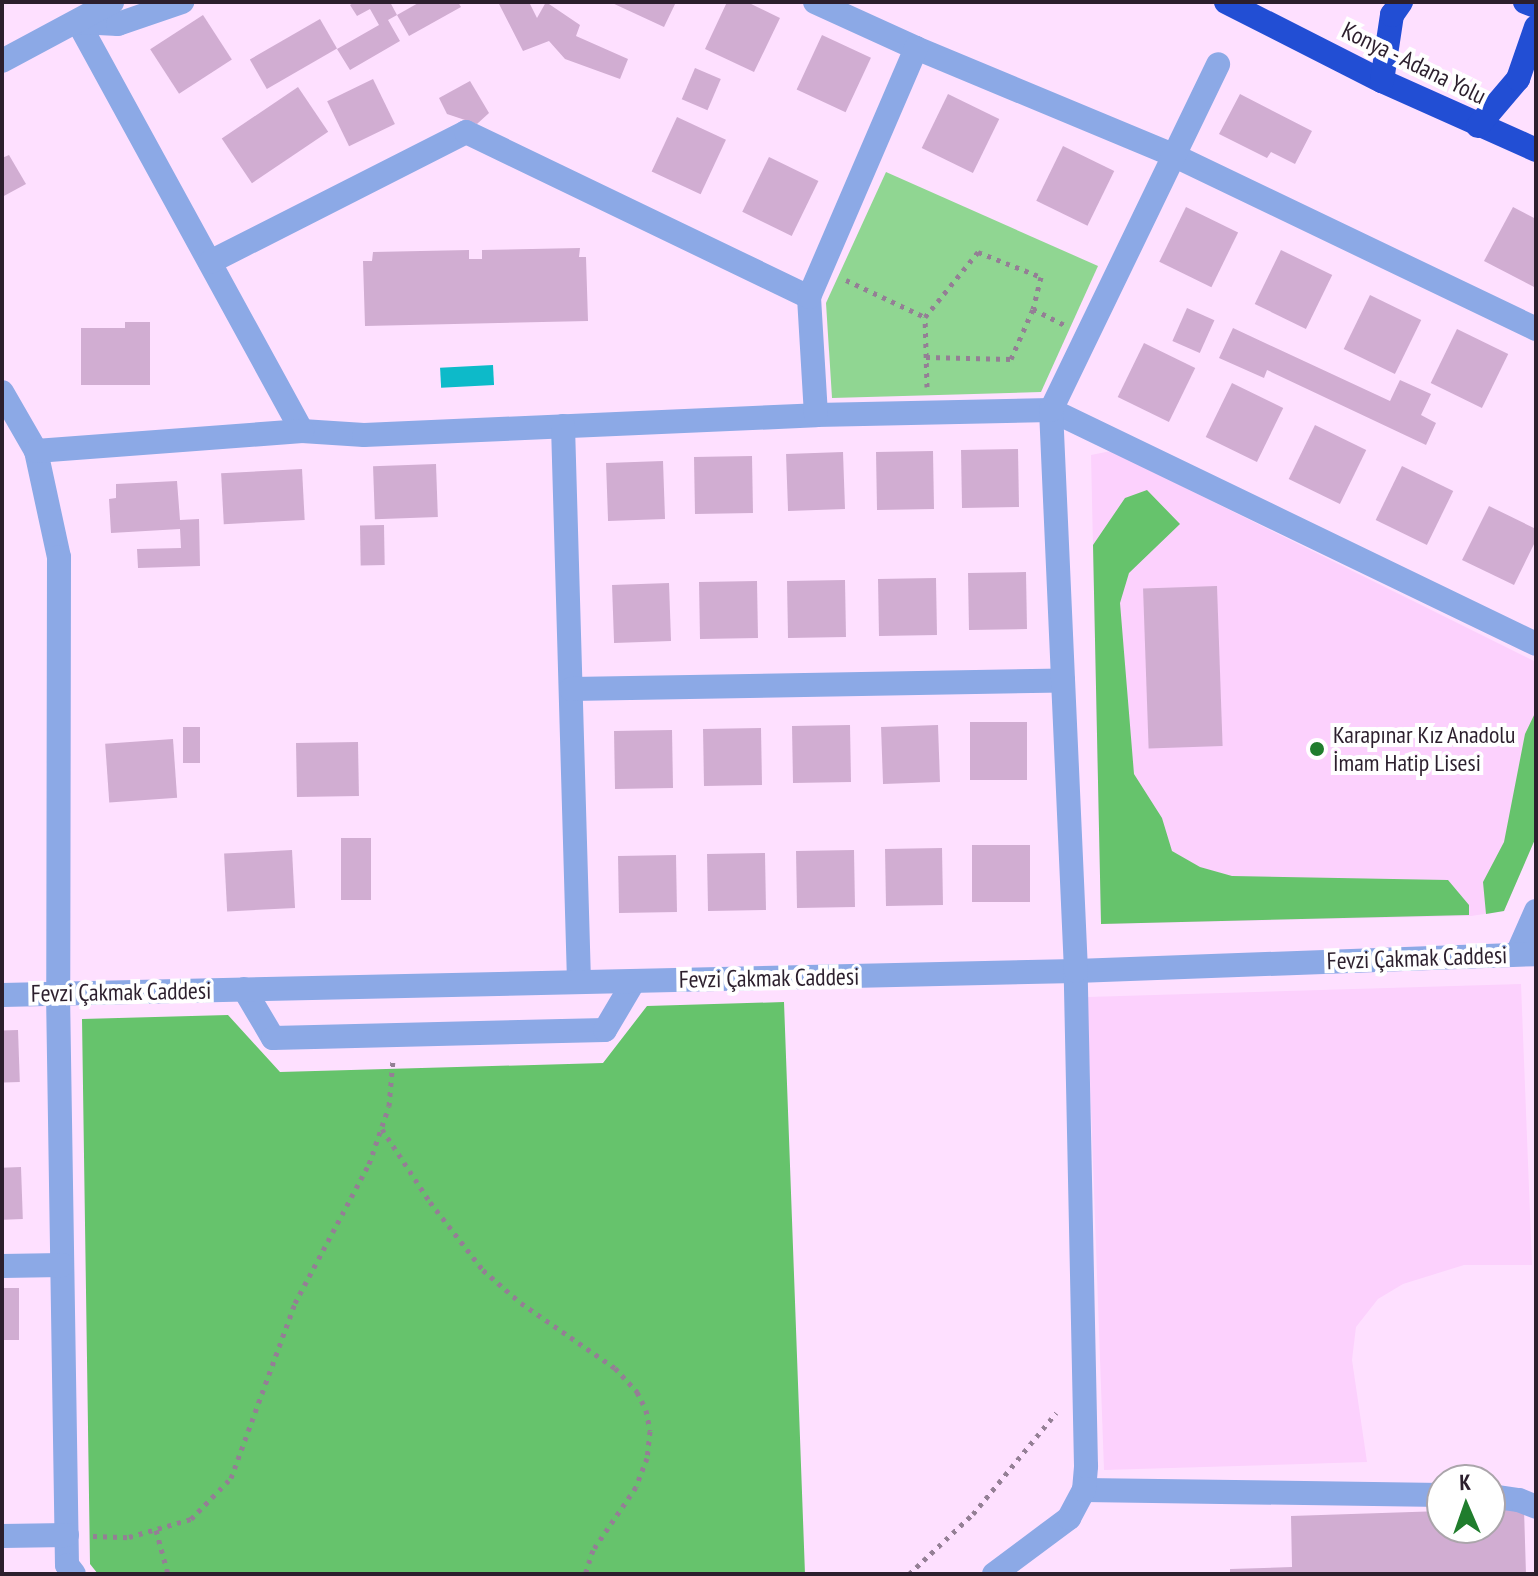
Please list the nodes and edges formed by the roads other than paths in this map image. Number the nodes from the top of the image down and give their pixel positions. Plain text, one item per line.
1 (92, 2) edge
2 (112, 2) edge
3 (182, 2) edge
4 (815, 2) edge
5 (1226, 2) edge
6 (1401, 2) edge
7 (1525, 2) edge
8 (1536, 6) edge
9 (78, 22) junction
10 (1536, 27) edge
11 (916, 48) junction
12 (2, 61) edge
13 (1218, 64) dead end
14 (1382, 81) junction
15 (1478, 126) junction
16 (1536, 150) edge
17 (1175, 156) junction
18 (210, 262) junction
19 (809, 297) junction
20 (1536, 329) edge
21 (2, 392) edge
22 (1051, 410) junction
23 (816, 415) junction
24 (563, 426) junction
25 (302, 431) junction
26 (36, 451) junction
27 (1536, 644) edge
28 (1063, 680) junction
29 (571, 689) junction
30 (1536, 911) edge
31 (1526, 954) edge
32 (1076, 971) junction
33 (579, 981) junction
34 (634, 981) junction
35 (244, 989) junction
36 (58, 993) junction
37 (2, 995) edge
38 (62, 1265) junction
39 (2, 1266) edge
40 (1084, 1490) junction
41 (1426, 1495) edge
42 (1506, 1498) edge
43 (1536, 1507) edge
44 (67, 1535) junction
45 (2, 1536) edge
46 (74, 1574) edge
47 (994, 1574) edge

1 - 9 street
2 - 9 street
3 - 9 street
4 - 11 street
5 - 14 highway, Konya - Adana Yolu
6 - 14 highway
7 - 8 highway
9 - 12 street
9 - 18 street
10 - 15 highway
11 - 17 street
11 - 19 street
13 - 17 street
14 - 15 highway, Konya - Adana Yolu
15 - 16 highway, Konya - Adana Yolu
17 - 20 street
17 - 22 street
18 - 19 street
18 - 25 street
19 - 23 street
21 - 26 street
22 - 23 street
22 - 27 street
22 - 28 street
23 - 24 street
24 - 25 street
24 - 29 street
25 - 26 street
26 - 36 street
28 - 29 street
28 - 32 street
29 - 33 street
30 - 31 street
31 - 32 street, Fevzi Çakmak Caddesi
32 - 34 street, Fevzi Çakmak Caddesi
32 - 40 street
33 - 34 street, Fevzi Çakmak Caddesi
33 - 35 street, Fevzi Çakmak Caddesi
34 - 35 street
35 - 36 street, Fevzi Çakmak Caddesi
36 - 37 street, Fevzi Çakmak Caddesi
36 - 38 street
38 - 39 street
38 - 44 street
40 - 41 street
40 - 47 street
42 - 43 street
44 - 45 street
44 - 46 street

